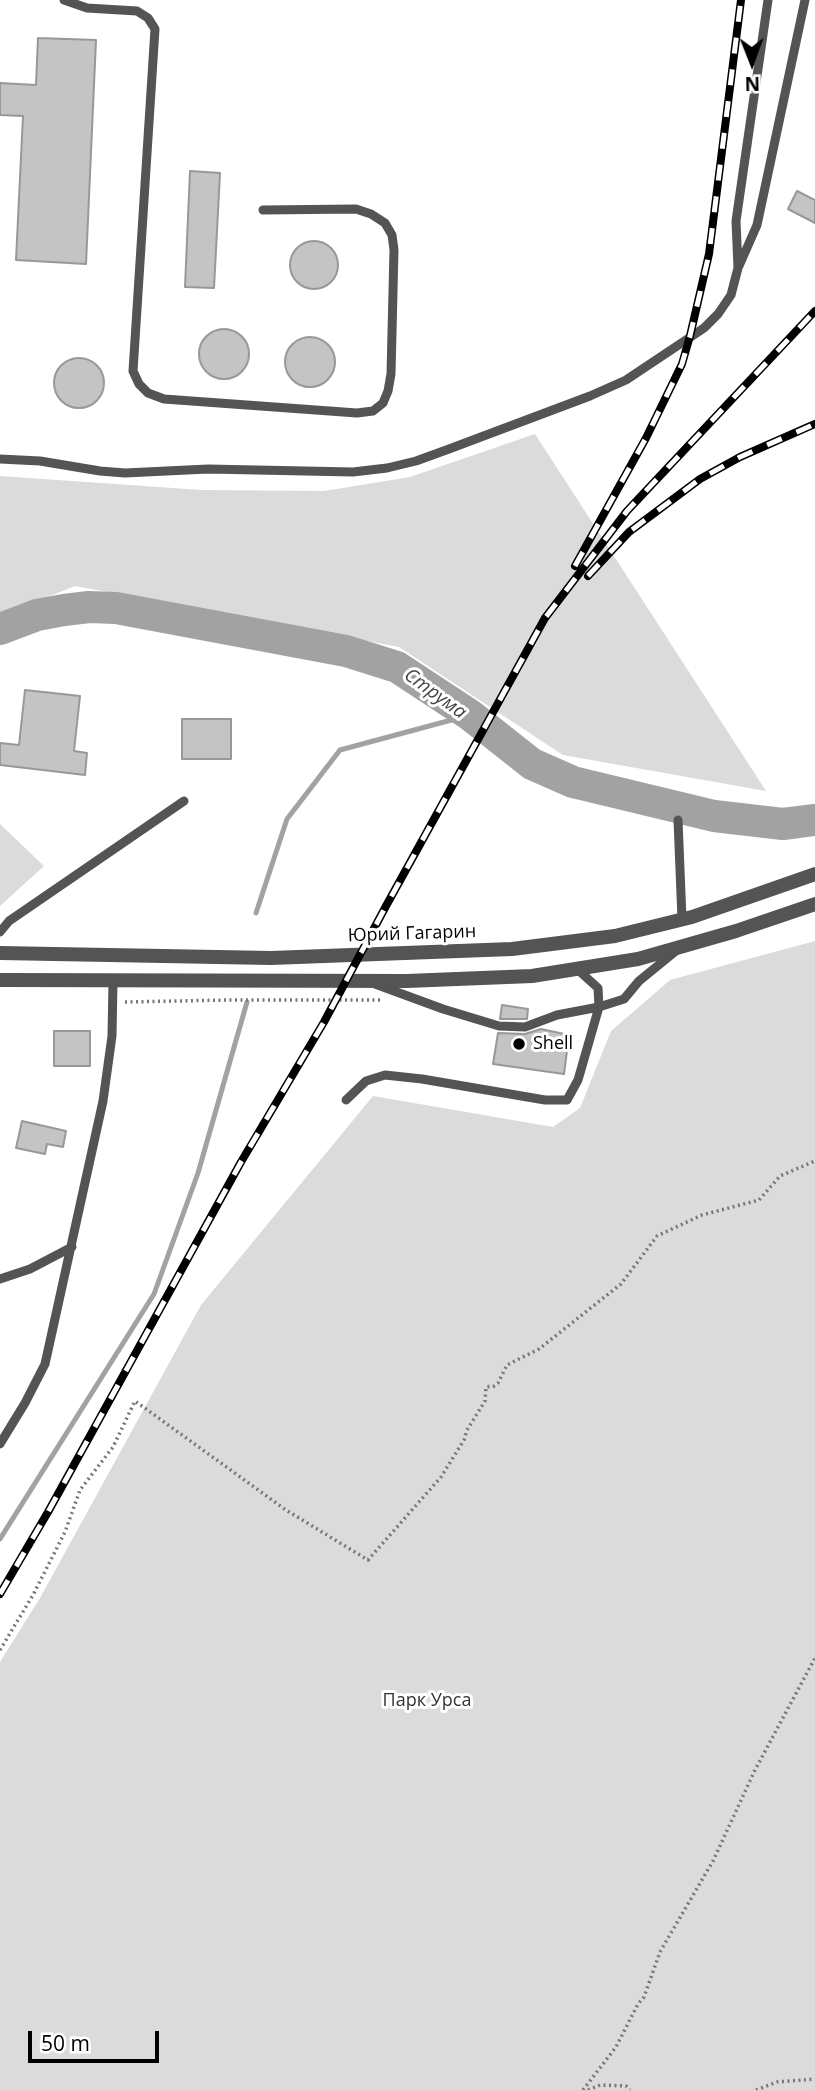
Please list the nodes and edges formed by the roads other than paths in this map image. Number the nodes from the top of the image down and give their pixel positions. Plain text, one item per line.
1 (64, 0) edge
2 (768, 0) edge
3 (805, 0) edge
4 (263, 210) dead end
5 (738, 268) junction
6 (0, 459) edge
7 (184, 801) dead end
8 (678, 820) dead end
9 (815, 874) edge
10 (815, 904) edge
11 (682, 919) junction
12 (0, 932) edge
13 (680, 947) junction
14 (0, 953) edge
15 (577, 969) junction
16 (0, 980) edge
17 (113, 981) junction
18 (366, 981) junction
19 (599, 1007) junction
20 (346, 1100) dead end
21 (72, 1247) junction
22 (0, 1279) edge
23 (0, 1444) edge

1 - 4 lane
2 - 5 lane
3 - 5 lane
5 - 6 lane
7 - 12 lane
8 - 11 lane
9 - 11 street, Юрий Гагарин
10 - 13 street
11 - 14 street, Юрий Гагарин
13 - 15 street
13 - 19 lane
15 - 18 street
15 - 19 lane
16 - 17 street
17 - 18 street
17 - 21 lane
18 - 19 lane
19 - 20 lane
21 - 22 lane
21 - 23 lane

